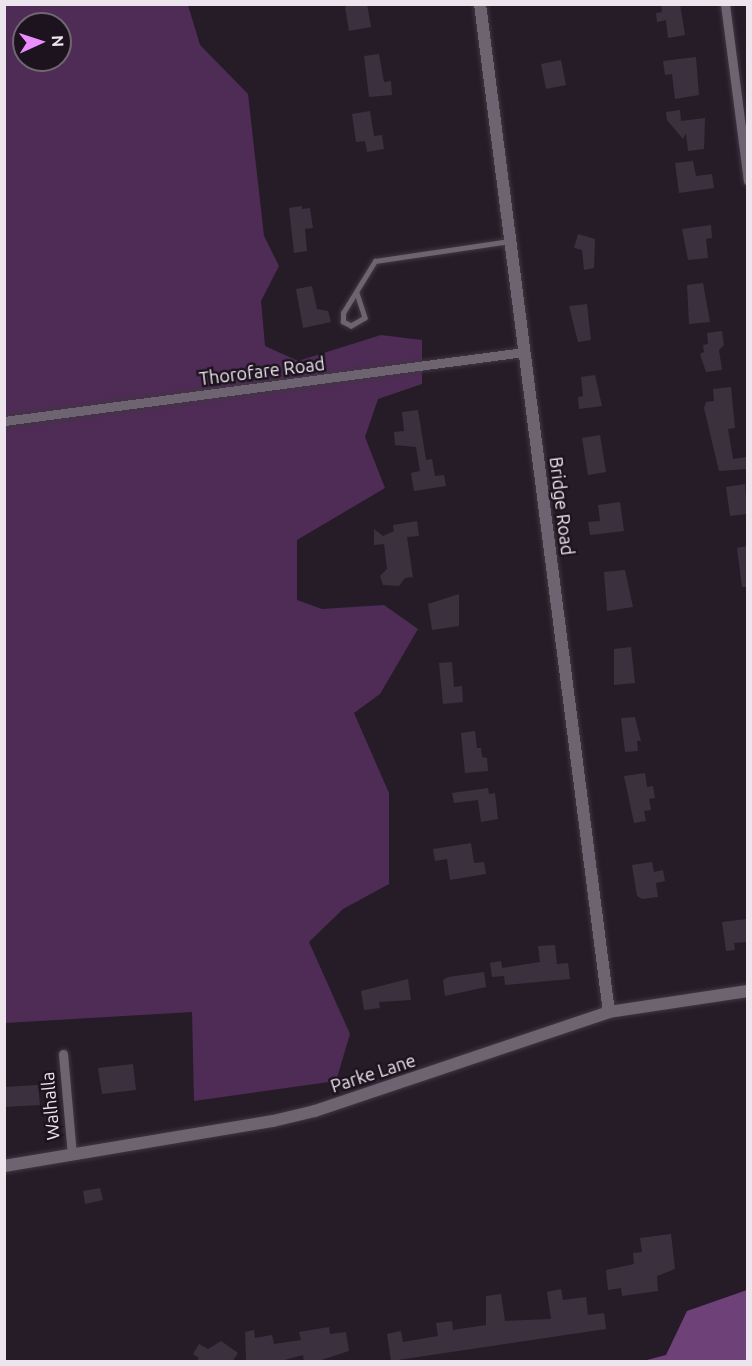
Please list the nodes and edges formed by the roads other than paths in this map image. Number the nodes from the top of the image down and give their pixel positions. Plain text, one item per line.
1 (480, 4) edge
2 (725, 4) edge
3 (747, 181) edge
4 (510, 242) junction
5 (357, 293) junction
6 (524, 352) junction
7 (4, 421) edge
8 (747, 991) edge
9 (609, 1012) junction
10 (63, 1054) dead end
11 (72, 1154) junction
12 (4, 1166) edge

1 - 4 main road, Bridge Road
2 - 3 street
4 - 5 lane
4 - 6 main road, Bridge Road
5 - 5 lane
6 - 7 street, Thorofare Road
6 - 9 main road, Bridge Road
8 - 9 main road, Parke Lane
9 - 11 main road, Parke Lane
10 - 11 street, Walhalla
11 - 12 main road, Parke Lane

